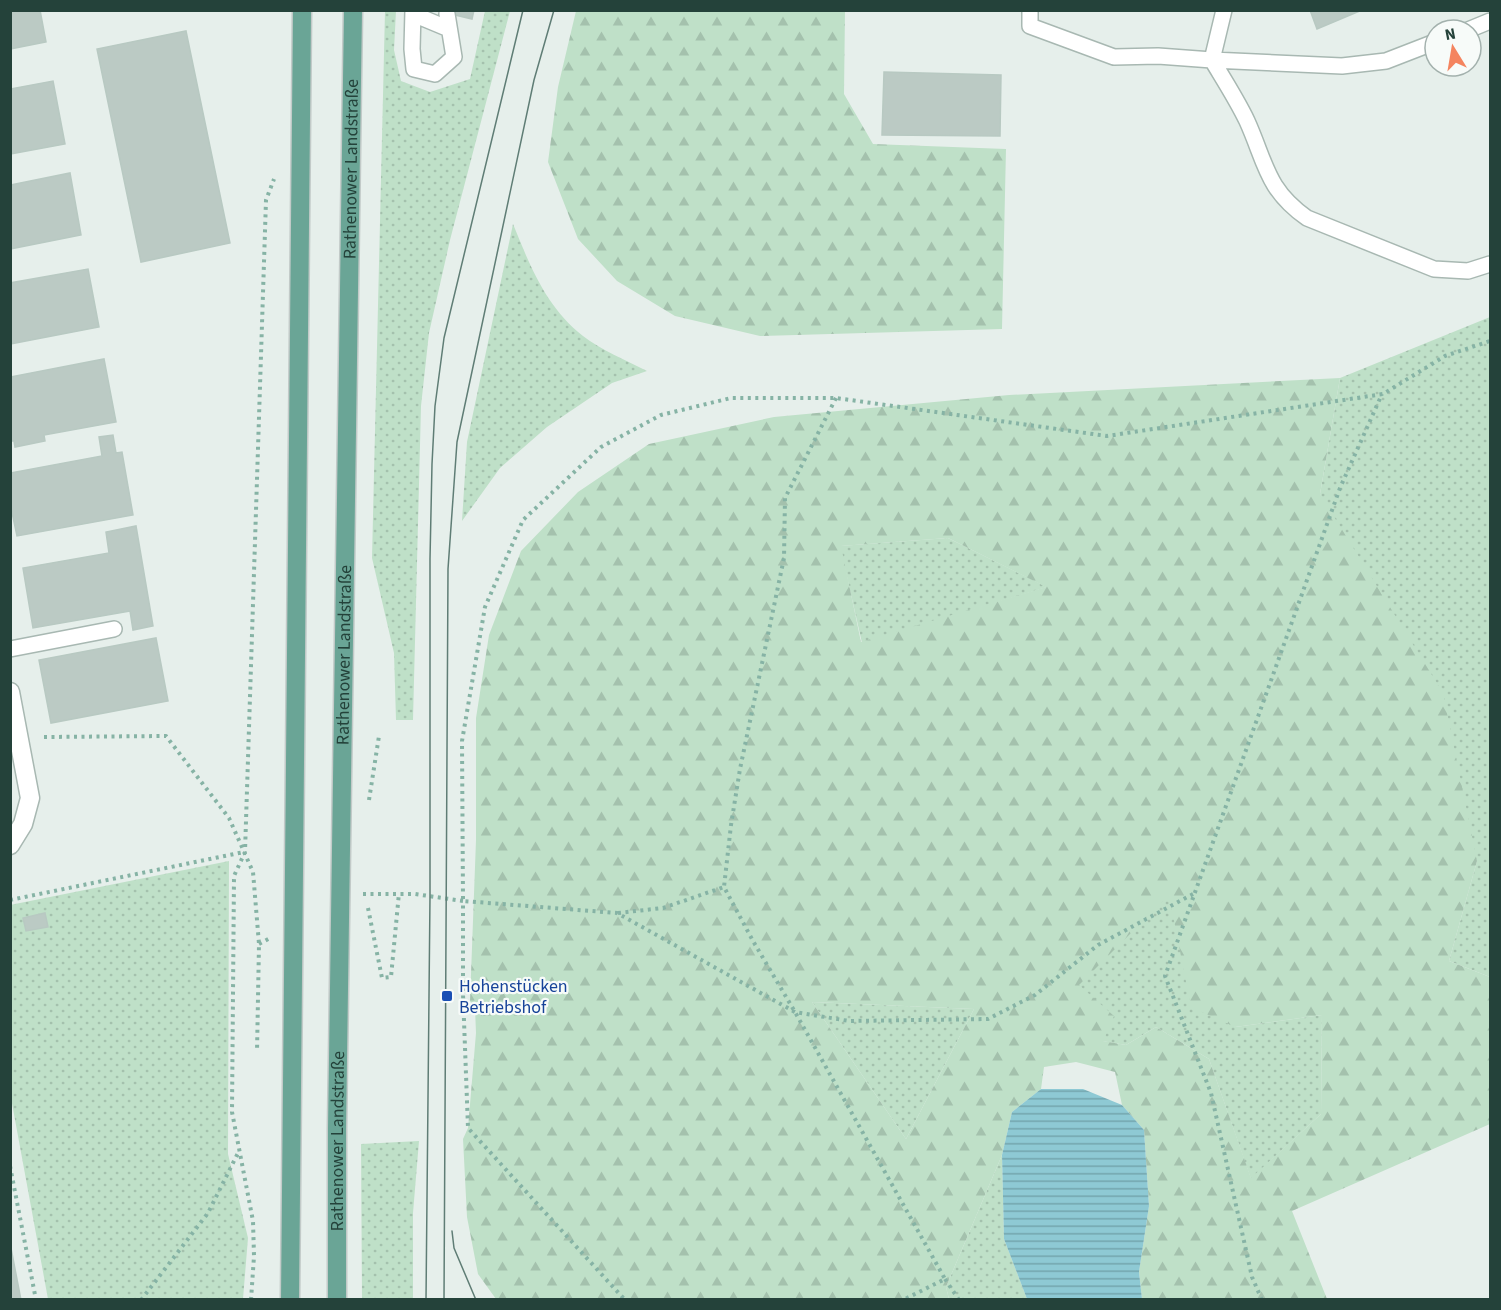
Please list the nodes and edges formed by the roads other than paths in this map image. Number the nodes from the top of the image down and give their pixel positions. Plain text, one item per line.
1 (302, 10) edge
2 (353, 10) edge
3 (1224, 10) edge
4 (413, 12) edge
5 (447, 14) dead end
6 (1030, 18) edge
7 (449, 29) junction
8 (1423, 47) edge
9 (1212, 60) junction
10 (1491, 264) edge
11 (114, 629) dead end
12 (10, 649) edge
13 (10, 692) edge
14 (10, 845) edge
15 (290, 1299) edge
16 (338, 1299) edge

1 - 15 main road
2 - 16 main road, Rathenower Landstraße
3 - 9 lane
4 - 7 lane
4 - 7 lane
5 - 7 lane
6 - 9 lane
8 - 9 lane
9 - 10 lane
11 - 12 lane
13 - 14 street

